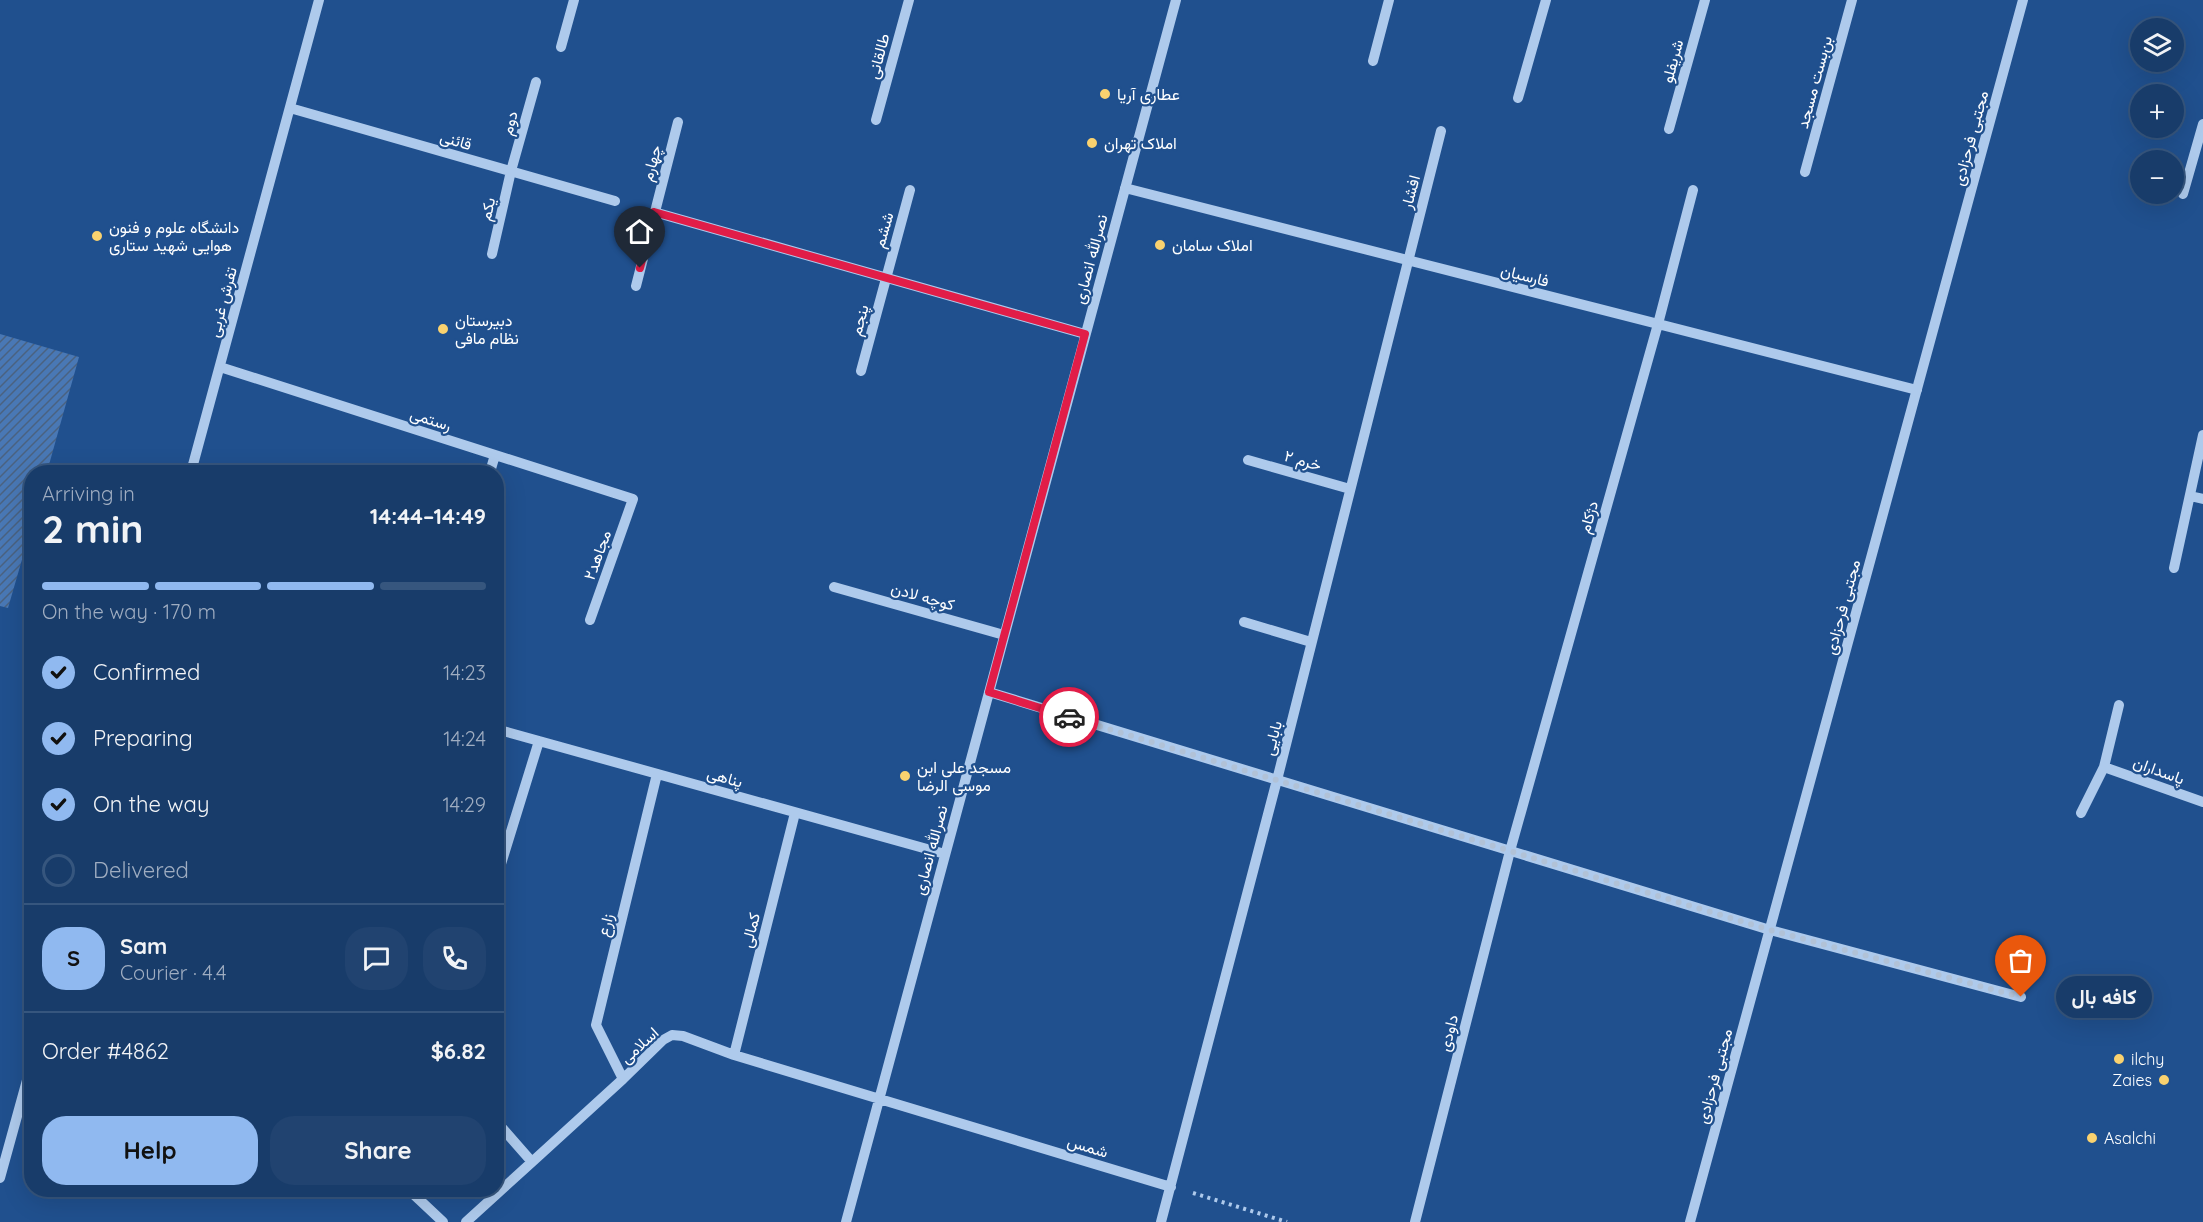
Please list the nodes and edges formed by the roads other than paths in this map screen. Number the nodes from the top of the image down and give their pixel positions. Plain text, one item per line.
1 (319, 0) edge
2 (574, 0) edge
3 (909, 0) edge
4 (1176, 0) edge
5 (1389, 0) edge
6 (1546, 0) edge
7 (1705, 0) edge
8 (1852, 0) edge
9 (2023, 0) edge
10 (561, 47) dead end
11 (1373, 61) dead end
12 (536, 82) dead end
13 (1518, 98) dead end
14 (290, 108) junction
15 (876, 120) dead end
16 (678, 122) dead end
17 (2203, 124) edge
18 (1669, 129) dead end
19 (1441, 131) dead end
20 (511, 171) junction
21 (1805, 172) dead end
22 (1125, 188) junction
23 (910, 190) dead end
24 (1693, 190) dead end
25 (2184, 190) edge
26 (615, 201) dead end
27 (654, 212) junction
28 (492, 254) dead end
29 (1407, 261) junction
30 (885, 277) junction
31 (636, 286) dead end
32 (1659, 324) junction
33 (1085, 334) junction
34 (220, 367) junction
35 (861, 371) dead end
36 (1917, 390) junction
37 (2203, 435) edge
38 (495, 455) junction
39 (1248, 460) dead end
40 (193, 465) edge
41 (492, 465) edge
42 (1350, 489) junction
43 (2190, 496) junction
44 (2203, 499) edge
45 (633, 500) joint
46 (2174, 568) dead end
47 (834, 587) dead end
48 (590, 620) dead end
49 (1244, 622) dead end
50 (1004, 635) junction
51 (1311, 642) junction
52 (989, 692) junction
53 (2119, 705) dead end
54 (504, 731) edge
55 (539, 741) junction
56 (2104, 767) junction
57 (657, 774) junction
58 (1277, 780) junction
59 (2203, 802) edge
60 (795, 813) junction
61 (2081, 813) dead end
62 (1510, 851) junction
63 (504, 854) edge
64 (945, 855) junction
65 (1770, 930) junction
66 (2021, 997) dead end
67 (734, 1055) junction
68 (623, 1079) junction
69 (24, 1091) edge
70 (879, 1098) junction
71 (504, 1130) edge
72 (532, 1162) junction
73 (0, 1178) edge
74 (504, 1187) edge
75 (1171, 1187) junction
76 (416, 1197) edge
77 (494, 1197) edge
78 (443, 1222) edge
79 (466, 1222) edge
80 (846, 1222) edge
81 (1161, 1222) edge
82 (1415, 1222) edge
83 (1690, 1222) edge

1 - 14 street, تفرش غربی
2 - 10 street
3 - 15 street, طالقانی
4 - 22 street, نصرالله انصاری
5 - 11 street
6 - 13 street
7 - 18 street, شریفلو
8 - 21 street, بن‌بست مسجد
9 - 36 street, مجتبی فرحزادی
12 - 20 street, دوم
14 - 20 street, قائنی
14 - 34 street, تفرش غربی
16 - 27 street, چهارم
17 - 25 street
19 - 29 street, افشار
20 - 26 street, قائنی
20 - 28 street, یکم
22 - 29 street, فارسیان
22 - 33 street, نصرالله انصاری
23 - 30 street, ششم
24 - 32 street, دژکام
27 - 30 street
27 - 31 street, چهارم
29 - 32 street, فارسیان
29 - 42 street, بابایی
30 - 33 street
30 - 35 street, پنجم
32 - 36 street, فارسیان
32 - 62 street, دژکام
33 - 50 street, نصرالله انصاری
34 - 38 street, رستمی
34 - 40 street, تفرش غربی
36 - 65 street, مجتبی فرحزادی
37 - 43 street
38 - 41 street
38 - 45 street, رستمی
39 - 42 street, خرم ۲
42 - 51 street, بابایی
43 - 44 street
43 - 46 street
45 - 48 street, مجاهد۲
47 - 50 street, کوچه لادن
49 - 51 street
50 - 52 street, نصرالله انصاری
51 - 58 street, بابایی
52 - 58 street
52 - 64 street, نصرالله انصاری
53 - 56 street
54 - 55 street, پناهی
55 - 57 street, پناهی
55 - 63 street
56 - 59 street, پاسداران
56 - 61 street
57 - 60 street, پناهی
57 - 68 street, زارع
58 - 62 street
58 - 75 street, بابایی
60 - 64 street, پناهی
60 - 67 street, کمالی
62 - 65 street
62 - 82 street, داودی
64 - 70 street, نصرالله انصاری
65 - 66 street
65 - 83 street, مجتبی فرحزادی
67 - 68 street, اسلامی
67 - 70 street, اسلامی
68 - 72 street, اسلامی
69 - 73 street
70 - 75 street, شمس
70 - 80 street, نصرالله انصاری
71 - 72 street
72 - 74 street, اسلامی
75 - 81 street, بابایی
76 - 78 street
77 - 79 street, اسلامی

